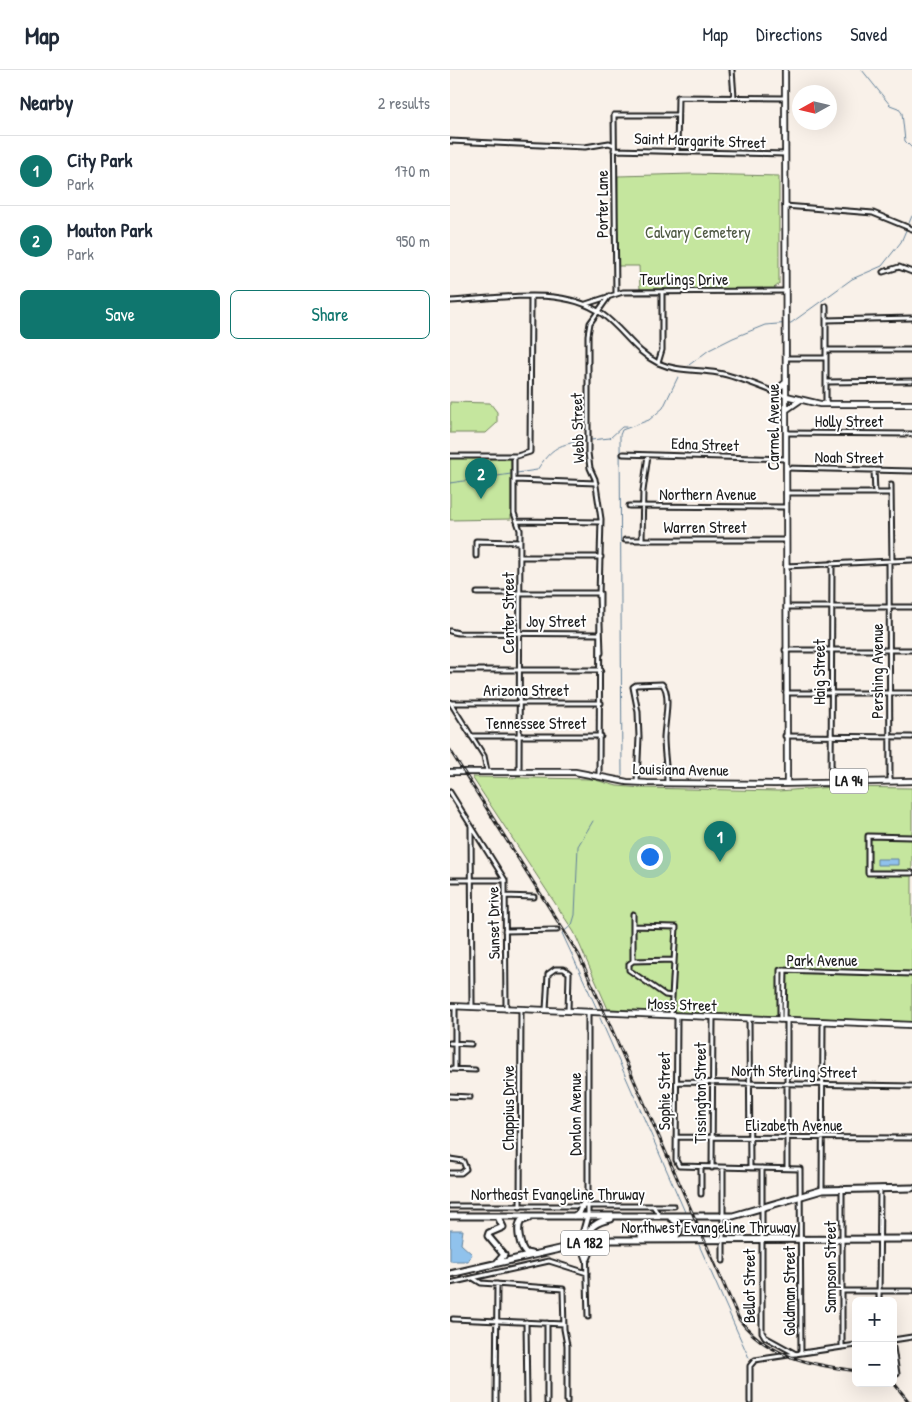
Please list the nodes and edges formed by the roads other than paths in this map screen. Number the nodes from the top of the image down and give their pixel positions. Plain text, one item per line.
1 (732, 70) edge
2 (785, 70) edge
3 (734, 97) junction
4 (786, 98) junction
5 (677, 116) junction
6 (450, 141) edge
7 (614, 146) junction
8 (614, 150) junction
9 (677, 151) junction
10 (785, 154) junction
11 (785, 206) junction
12 (912, 229) edge
13 (883, 272) dead end
14 (912, 272) edge
15 (786, 291) junction
16 (662, 292) junction
17 (616, 293) junction
18 (609, 296) junction
19 (531, 297) junction
20 (450, 301) edge
21 (586, 304) junction
22 (826, 306) dead end
23 (598, 311) junction
24 (912, 318) edge
25 (826, 320) junction
26 (826, 350) junction
27 (912, 350) edge
28 (786, 358) junction
29 (826, 358) junction
30 (658, 363) junction
31 (786, 381) junction
32 (912, 381) edge
33 (826, 382) junction
34 (774, 392) junction
35 (786, 396) junction
36 (800, 401) junction
37 (912, 404) edge
38 (826, 405) junction
39 (786, 410) junction
40 (786, 433) junction
41 (912, 434) edge
42 (623, 454) dead end
43 (648, 455) junction
44 (450, 456) edge
45 (514, 456) junction
46 (786, 458) junction
47 (786, 468) junction
48 (874, 470) junction
49 (912, 471) edge
50 (515, 480) junction
51 (596, 483) junction
52 (891, 485) dead end
53 (786, 493) junction
54 (875, 493) junction
55 (891, 493) junction
56 (629, 506) dead end
57 (643, 506) junction
58 (786, 507) junction
59 (517, 521) junction
60 (601, 522) junction
61 (642, 539) junction
62 (625, 540) dead end
63 (786, 540) junction
64 (520, 542) junction
65 (476, 556) dead end
66 (520, 556) junction
67 (601, 557) junction
68 (912, 560) edge
69 (891, 561) junction
70 (832, 563) junction
71 (786, 566) junction
72 (477, 593) dead end
73 (520, 593) junction
74 (600, 593) junction
75 (786, 607) junction
76 (832, 607) junction
77 (890, 607) junction
78 (912, 607) edge
79 (450, 631) edge
80 (520, 634) junction
81 (600, 634) junction
82 (785, 650) junction
83 (831, 650) junction
84 (890, 650) junction
85 (912, 650) edge
86 (450, 670) edge
87 (520, 670) junction
88 (601, 670) junction
89 (786, 693) junction
90 (831, 693) junction
91 (890, 693) junction
92 (912, 693) edge
93 (450, 703) edge
94 (520, 703) junction
95 (601, 703) junction
96 (520, 735) junction
97 (471, 736) junction
98 (601, 736) junction
99 (785, 736) junction
100 (831, 736) junction
101 (890, 737) junction
102 (912, 737) edge
103 (486, 770) junction
104 (519, 771) junction
105 (450, 772) edge
106 (599, 774) junction
107 (832, 781) junction
108 (890, 781) junction
109 (912, 781) edge
110 (637, 782) junction
111 (667, 782) junction
112 (787, 783) junction
113 (450, 792) edge
114 (471, 825) junction
115 (912, 837) edge
116 (912, 873) edge
117 (450, 880) edge
118 (471, 880) junction
119 (505, 880) junction
120 (505, 896) junction
121 (534, 896) dead end
122 (633, 914) dead end
123 (633, 926) junction
124 (557, 930) dead end
125 (505, 931) junction
126 (674, 960) junction
127 (633, 961) junction
128 (912, 974) edge
129 (672, 996) junction
130 (452, 1007) edge
131 (472, 1008) junction
132 (506, 1009) junction
133 (521, 1010) junction
134 (546, 1011) junction
135 (568, 1011) junction
136 (588, 1012) junction
137 (670, 1016) junction
138 (677, 1016) junction
139 (713, 1017) junction
140 (749, 1019) junction
141 (784, 1021) junction
142 (823, 1022) junction
143 (912, 1025) edge
144 (450, 1043) edge
145 (455, 1044) junction
146 (471, 1044) dead end
147 (452, 1069) edge
148 (475, 1070) dead end
149 (677, 1082) junction
150 (712, 1082) junction
151 (749, 1082) junction
152 (787, 1083) junction
153 (823, 1083) junction
154 (912, 1086) edge
155 (450, 1096) edge
156 (470, 1097) dead end
157 (676, 1137) junction
158 (712, 1137) junction
159 (750, 1137) junction
160 (787, 1137) junction
161 (822, 1138) junction
162 (912, 1138) edge
163 (450, 1159) edge
164 (701, 1168) junction
165 (712, 1168) junction
166 (723, 1168) junction
167 (750, 1168) junction
168 (762, 1168) junction
169 (787, 1168) junction
170 (450, 1173) edge
171 (842, 1188) junction
172 (880, 1188) junction
173 (912, 1188) edge
174 (822, 1190) junction
175 (588, 1194) joint
176 (701, 1194) dead end
177 (801, 1195) junction
178 (450, 1206) edge
179 (586, 1206) junction
180 (653, 1206) junction
181 (674, 1206) dead end
182 (520, 1207) junction
183 (762, 1209) junction
184 (450, 1216) edge
185 (572, 1216) junction
186 (588, 1216) junction
187 (498, 1217) junction
188 (534, 1217) junction
189 (626, 1217) junction
190 (660, 1217) junction
191 (723, 1217) junction
192 (762, 1239) junction
193 (801, 1239) junction
194 (621, 1240) junction
195 (722, 1240) junction
196 (842, 1240) junction
197 (879, 1240) junction
198 (912, 1240) edge
199 (603, 1241) junction
200 (586, 1243) junction
201 (566, 1247) junction
202 (546, 1252) junction
203 (539, 1253) junction
204 (587, 1259) junction
205 (723, 1261) dead end
206 (496, 1264) junction
207 (587, 1273) junction
208 (450, 1274) edge
209 (473, 1278) junction
210 (450, 1283) edge
211 (497, 1284) junction
212 (842, 1291) junction
213 (879, 1291) junction
214 (912, 1291) edge
215 (879, 1297) edge
216 (588, 1317) dead end
217 (453, 1319) dead end
218 (496, 1321) junction
219 (526, 1322) junction
220 (547, 1323) junction
221 (564, 1324) junction
222 (912, 1337) edge
223 (897, 1339) edge
224 (852, 1346) edge
225 (842, 1347) junction
226 (801, 1353) junction
227 (796, 1354) junction
228 (496, 1402) edge
229 (527, 1402) edge
230 (547, 1402) edge
231 (567, 1402) edge
232 (750, 1402) edge

1 - 3 street
2 - 4 main road, Carmel Avenue
3 - 4 street
3 - 5 street
4 - 10 main road, Carmel Avenue
5 - 7 street, Porter Lane
5 - 9 street
6 - 7 street, Saint Margarite Street
7 - 8 street, Porter Lane
8 - 9 street, Saint Margarite Street
8 - 17 street, Porter Lane
9 - 10 street, Saint Margarite Street
10 - 11 main road, Carmel Avenue
11 - 12 street
11 - 15 main road, Carmel Avenue
13 - 14 street
15 - 16 street, Teurlings Drive
15 - 28 main road, Carmel Avenue
16 - 17 street, Teurlings Drive
16 - 30 street
17 - 18 street, Teurlings Drive
18 - 21 street, Teurlings Drive
18 - 23 street, Webb Street
19 - 20 street
19 - 21 street
19 - 45 street
21 - 23 street
22 - 25 street
23 - 30 street
23 - 51 street, Webb Street
24 - 25 street
25 - 26 street
26 - 27 street
26 - 29 street
28 - 29 street
28 - 31 main road, Carmel Avenue
29 - 33 street
30 - 34 street
31 - 34 main road
31 - 35 main road, Carmel Avenue
32 - 33 street
33 - 38 street
34 - 35 street
35 - 36 main road
35 - 39 main road, Carmel Avenue
36 - 38 main road
36 - 39 main road
37 - 38 main road
39 - 40 main road, Carmel Avenue
40 - 41 street, Holly Street
40 - 46 main road, Carmel Avenue
42 - 43 street, Edna Street
43 - 46 street, Edna Street
43 - 57 street
44 - 45 street
45 - 50 street, Center Street
46 - 47 main road, Carmel Avenue
47 - 48 street, Noah Street
47 - 53 main road, Carmel Avenue
48 - 49 street, Noah Street
48 - 54 street
50 - 51 street
50 - 59 street, Center Street
51 - 60 street, Webb Street
52 - 55 street, Pershing Avenue
53 - 54 street
53 - 58 main road, Carmel Avenue
54 - 55 street
55 - 69 street, Pershing Avenue
56 - 57 street, Northern Avenue
57 - 58 street, Northern Avenue
57 - 61 street
58 - 63 main road, Carmel Avenue
59 - 60 street
59 - 64 street, Center Street
60 - 67 street, Webb Street
61 - 62 street, Warren Street
61 - 63 street, Warren Street
63 - 71 main road, Carmel Avenue
64 - 65 street
64 - 66 street, Center Street
66 - 67 street
66 - 73 street, Center Street
67 - 74 street, Webb Street
68 - 69 street
69 - 70 street
69 - 77 street, Pershing Avenue
70 - 71 street
70 - 76 street, Haig Street
71 - 75 main road, Carmel Avenue
72 - 73 street
73 - 74 street
73 - 80 street, Center Street
74 - 81 street, Webb Street
75 - 76 street
75 - 82 main road, Carmel Avenue
76 - 77 street
76 - 83 street, Haig Street
77 - 78 street
77 - 84 street, Pershing Avenue
79 - 80 street, Joy Street
80 - 81 street, Joy Street
80 - 87 street, Center Street
81 - 88 street, Webb Street
82 - 83 street
82 - 89 main road, Carmel Avenue
83 - 84 street
83 - 90 street, Haig Street
84 - 85 street
84 - 91 street, Pershing Avenue
86 - 87 street
87 - 88 street
87 - 94 street, Center Street
88 - 95 street, Webb Street
89 - 90 street
89 - 99 main road, Carmel Avenue
90 - 91 street
90 - 100 street, Haig Street
91 - 92 street
91 - 101 street, Pershing Avenue
93 - 94 street, Arizona Street
93 - 97 street
94 - 95 street, Arizona Street
94 - 96 street, Center Street
95 - 98 street, Webb Street
96 - 97 street, Tennessee Street
96 - 98 street, Tennessee Street
96 - 104 street, Center Street
97 - 103 street
98 - 106 street, Webb Street
99 - 100 street
99 - 112 main road, Carmel Avenue
100 - 101 street
100 - 107 street, Haig Street
101 - 102 street
101 - 108 street, Pershing Avenue
103 - 104 main road, Louisiana Avenue
103 - 105 main road, Louisiana Avenue
104 - 106 main road, Louisiana Avenue
106 - 110 main road, Louisiana Avenue
107 - 108 main road, Louisiana Avenue / LA 94
107 - 112 main road, Louisiana Avenue / LA 94
108 - 109 main road, Louisiana Avenue / LA 94
110 - 111 main road, Louisiana Avenue
110 - 111 street
111 - 112 main road, Louisiana Avenue
113 - 114 street, Sunset Drive
114 - 118 street
114 - 119 street, Sunset Drive
115 - 116 street
117 - 118 street
118 - 119 street
118 - 131 street
119 - 120 street, Sunset Drive
120 - 121 street
120 - 125 street, Sunset Drive
122 - 123 street
123 - 126 street
123 - 127 street
124 - 125 street
125 - 132 street, Sunset Drive
126 - 127 street
126 - 129 street
127 - 129 street
128 - 141 street, Park Avenue
129 - 137 street
130 - 131 main road, Moss Street
130 - 145 street
131 - 132 main road, Moss Street
132 - 133 main road, Moss Street
133 - 134 main road, Moss Street
133 - 182 street, Chappius Drive
134 - 135 main road, Moss Street
134 - 135 street
135 - 136 main road, Moss Street
136 - 137 main road, Moss Street
136 - 175 street, Donlon Avenue
137 - 138 main road, Moss Street
138 - 139 main road, Moss Street
138 - 149 street, Sophie Street
139 - 140 main road, Moss Street
139 - 150 street, Tissington Street
140 - 141 main road, Moss Street
140 - 151 street
141 - 142 main road, Moss Street
141 - 152 street
142 - 143 main road, Moss Street
142 - 153 street
144 - 145 street
145 - 146 street
145 - 147 street
147 - 148 street
149 - 150 street, North Sterling Street
149 - 157 street, Sophie Street
150 - 151 street, North Sterling Street
150 - 158 street, Tissington Street
151 - 152 street, North Sterling Street
151 - 159 street
152 - 153 street, North Sterling Street
152 - 160 street
153 - 154 street, North Sterling Street
153 - 161 street
155 - 156 street
157 - 158 street, Elizabeth Avenue
157 - 164 street, Sophie Street
158 - 159 street, Elizabeth Avenue
158 - 165 street, Tissington Street
159 - 160 street, Elizabeth Avenue
159 - 167 street
160 - 161 street, Elizabeth Avenue
160 - 169 street
161 - 162 street, Elizabeth Avenue
161 - 174 street
163 - 170 street
164 - 165 street
164 - 176 street
165 - 166 street
166 - 167 street
166 - 191 street
167 - 168 street
168 - 169 street
168 - 183 street, Bellot Street
169 - 177 street, Goldman Street
171 - 172 highway, Northeast Evangeline Thruway / LA 182
171 - 174 highway, Northeast Evangeline Thruway / LA 182
171 - 196 street, Sampson Street
172 - 173 highway, Northeast Evangeline Thruway / LA 182
172 - 197 street
174 - 177 highway, Northeast Evangeline Thruway / LA 182
175 - 179 highway
177 - 183 highway, Northeast Evangeline Thruway / LA 182
177 - 193 street, Goldman Street
178 - 182 street, Northeast Evangeline Thruway
179 - 180 street, Northeast Evangeline Thruway
179 - 182 street, Northeast Evangeline Thruway
179 - 185 highway
179 - 186 street
180 - 181 street
180 - 190 street, Northeast Evangeline Thruway
183 - 191 highway, Northeast Evangeline Thruway / LA 182
183 - 192 street, Bellot Street
184 - 187 highway, Northeast Evangeline Thruway / LA 182
185 - 186 highway, Northeast Evangeline Thruway / LA 182
185 - 188 highway, Northeast Evangeline Thruway / LA 182
186 - 189 highway, Northeast Evangeline Thruway / LA 182
186 - 202 highway
187 - 188 highway, Northeast Evangeline Thruway / LA 182
187 - 206 highway
188 - 203 highway
189 - 190 highway, Northeast Evangeline Thruway / LA 182
189 - 200 highway
190 - 191 highway, Northeast Evangeline Thruway / LA 182
190 - 194 highway
191 - 195 street
192 - 193 highway, Northwest Evangeline Thruway / LA 182
192 - 195 highway, Northwest Evangeline Thruway / LA 182
192 - 227 street, Bellot Street
193 - 196 highway, Northwest Evangeline Thruway / LA 182
193 - 226 street, Goldman Street
194 - 195 highway, Northwest Evangeline Thruway / LA 182
194 - 199 highway, Northwest Evangeline Thruway / LA 182
195 - 205 street
196 - 197 highway, Northwest Evangeline Thruway / LA 182
196 - 212 street, Sampson Street
197 - 198 highway, Northwest Evangeline Thruway / LA 182
197 - 213 street
199 - 200 highway, Northwest Evangeline Thruway / LA 182
199 - 204 highway
200 - 201 highway, Northwest Evangeline Thruway / LA 182
200 - 204 street
201 - 202 highway, Northwest Evangeline Thruway / LA 182
201 - 204 highway
202 - 203 highway, Northwest Evangeline Thruway / LA 182
203 - 206 highway, Northwest Evangeline Thruway / LA 182
204 - 207 street
206 - 208 highway, Northwest Evangeline Thruway / LA 182
207 - 209 street
207 - 216 street
209 - 210 street
209 - 211 street
211 - 218 street
211 - 221 street
212 - 213 street
212 - 225 street, Sampson Street
213 - 214 street
213 - 215 street
217 - 218 street
218 - 219 street
218 - 228 street
219 - 220 street
219 - 229 street
220 - 221 street
220 - 230 street
221 - 231 street
222 - 223 street
224 - 225 street
225 - 226 street
226 - 227 street
227 - 232 street

